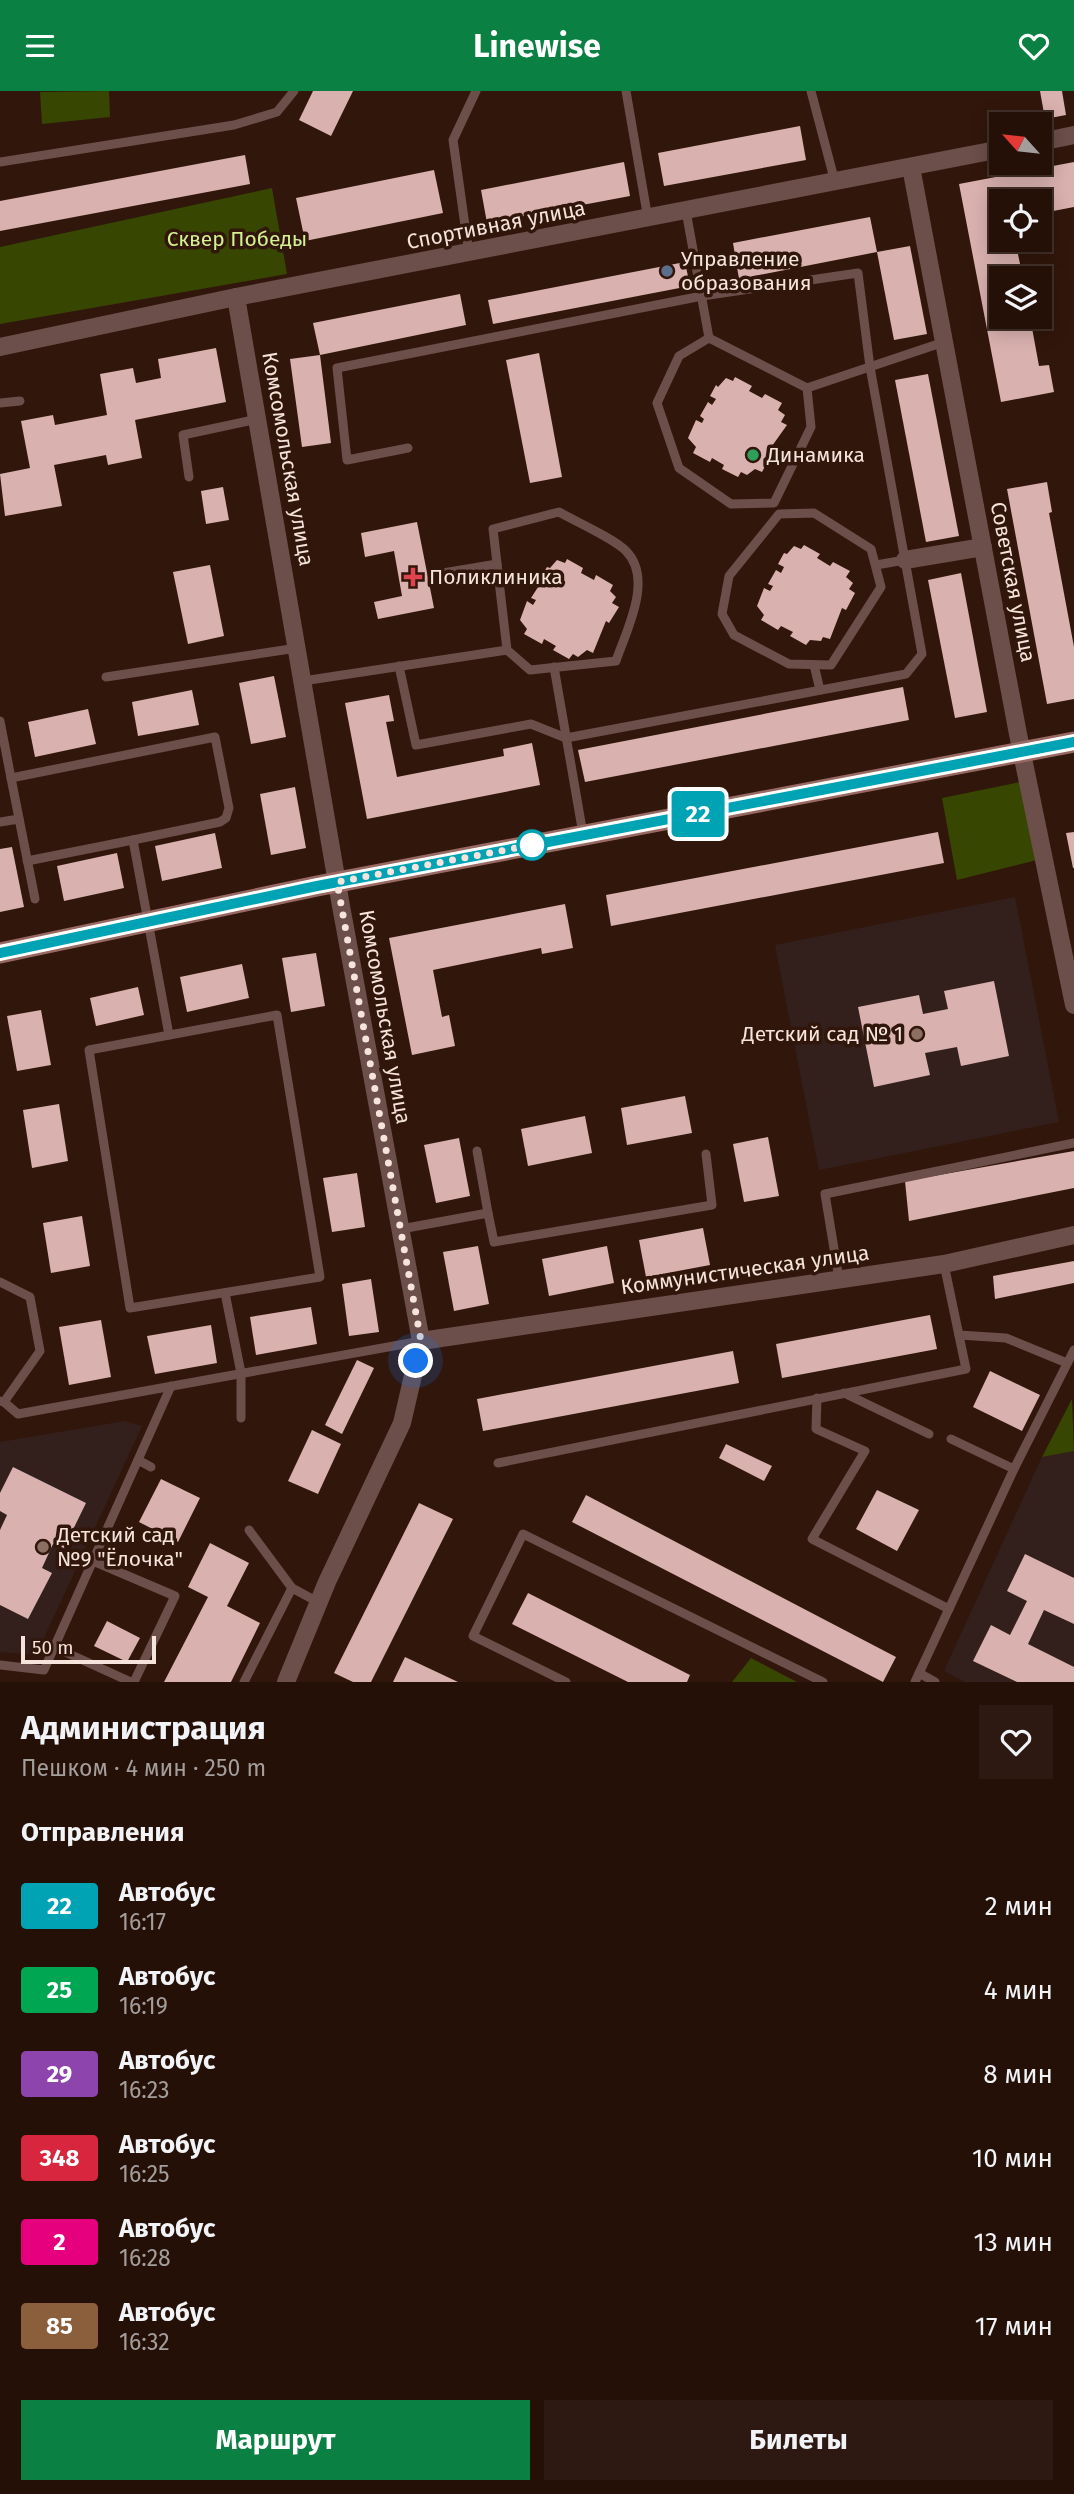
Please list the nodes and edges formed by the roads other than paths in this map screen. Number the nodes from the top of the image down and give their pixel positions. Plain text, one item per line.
1 (294, 91) edge
2 (475, 91) edge
3 (626, 91) edge
4 (811, 91) edge
5 (1074, 135) edge
6 (1052, 140) edge
7 (989, 151) edge
8 (0, 162) edge
9 (911, 167) junction
10 (835, 182) junction
11 (686, 211) junction
12 (649, 219) junction
13 (470, 254) junction
14 (702, 296) junction
15 (236, 297) junction
16 (709, 338) junction
17 (944, 342) junction
18 (0, 347) edge
19 (870, 367) junction
20 (807, 388) junction
21 (20, 401) dead end
22 (0, 403) edge
23 (258, 419) junction
24 (408, 448) dead end
25 (189, 477) dead end
26 (774, 503) junction
27 (779, 515) junction
28 (983, 547) junction
29 (905, 560) junction
30 (497, 564) junction
31 (876, 565) junction
32 (443, 573) dead end
33 (297, 647) junction
34 (507, 650) junction
35 (814, 665) junction
36 (399, 666) junction
37 (554, 667) junction
38 (106, 677) dead end
39 (303, 681) junction
40 (820, 690) junction
41 (0, 722) edge
42 (566, 738) junction
43 (1074, 742) edge
44 (1022, 753) junction
45 (11, 778) junction
46 (19, 819) junction
47 (0, 823) edge
48 (584, 835) junction
49 (133, 840) junction
50 (27, 860) junction
51 (337, 882) junction
52 (35, 899) dead end
53 (149, 922) junction
54 (0, 953) edge
55 (1074, 1005) edge
56 (169, 1035) junction
57 (1074, 1143) edge
58 (477, 1151) dead end
59 (706, 1154) dead end
60 (488, 1213) junction
61 (401, 1229) junction
62 (1074, 1235) edge
63 (944, 1264) junction
64 (839, 1279) junction
65 (0, 1282) edge
66 (225, 1293) junction
67 (959, 1335) junction
68 (421, 1341) junction
69 (1074, 1350) edge
70 (1067, 1363) junction
71 (241, 1373) junction
72 (171, 1386) junction
73 (844, 1393) junction
74 (817, 1398) junction
75 (2, 1401) edge
76 (241, 1418) dead end
77 (929, 1434) dead end
78 (951, 1439) dead end
79 (138, 1460) junction
80 (498, 1463) dead end
81 (151, 1467) dead end
82 (1014, 1469) junction
83 (249, 1530) dead end
84 (93, 1561) junction
85 (292, 1588) junction
86 (318, 1602) junction
87 (948, 1609) junction
88 (54, 1647) junction
89 (0, 1665) edge
90 (917, 1678) edge
91 (132, 1682) edge
92 (244, 1682) edge
93 (286, 1682) edge
94 (566, 1682) edge
95 (824, 1682) edge
96 (935, 1682) edge

1 - 8 lane
2 - 13 lane
3 - 12 lane
4 - 10 lane
5 - 6 street
7 - 9 street, Спортивная улица
9 - 10 street, Спортивная улица
9 - 17 street, Советская улица
10 - 11 street, Спортивная улица
11 - 12 street, Спортивная улица
11 - 14 lane
12 - 13 street, Спортивная улица
13 - 15 street, Спортивная улица
14 - 16 lane
14 - 19 lane
14 - 24 lane
15 - 18 street, Спортивная улица
15 - 23 street, Комсомольская улица
16 - 20 lane
16 - 26 lane
17 - 19 lane
17 - 28 street, Советская улица
19 - 20 lane
19 - 29 lane
20 - 26 lane
21 - 22 lane
23 - 25 lane
23 - 33 street, Комсомольская улица
26 - 27 lane
27 - 31 lane
27 - 35 lane
28 - 29 street
28 - 44 street, Советская улица
29 - 31 lane
29 - 40 lane
30 - 32 lane
30 - 34 lane
30 - 37 lane
31 - 35 lane
33 - 38 lane
33 - 39 street, Комсомольская улица
34 - 36 lane
34 - 37 lane
35 - 40 lane
36 - 39 lane
36 - 42 lane
37 - 42 lane
39 - 51 street, Комсомольская улица
40 - 42 lane
41 - 45 lane
42 - 48 lane
43 - 44 street
44 - 48 street
44 - 55 street, Советская улица
45 - 46 lane
45 - 49 lane
46 - 47 lane
46 - 50 lane
48 - 51 street
49 - 50 lane
49 - 53 lane
50 - 52 lane
51 - 53 street
51 - 61 street, Комсомольская улица
53 - 54 street
53 - 56 lane
56 - 66 lane
56 - 66 lane
57 - 64 lane
58 - 60 lane
59 - 60 lane
60 - 61 lane
61 - 68 street, Комсомольская улица
62 - 63 street, Коммунистическая улица
63 - 64 street, Коммунистическая улица
63 - 67 lane
64 - 68 street, Коммунистическая улица
65 - 75 lane
66 - 71 lane
67 - 70 lane
67 - 73 lane
68 - 71 lane
68 - 86 street, Комсомольская улица
69 - 70 lane
70 - 82 lane
71 - 72 lane
71 - 76 lane
72 - 75 lane
72 - 79 lane
73 - 74 lane
73 - 77 lane
74 - 80 lane
74 - 87 lane
78 - 82 lane
79 - 81 lane
79 - 84 lane
82 - 87 lane
83 - 85 lane
84 - 88 lane
84 - 91 lane
85 - 86 lane
85 - 92 lane
86 - 93 street, Комсомольская улица
87 - 90 lane
88 - 89 lane
88 - 91 lane
90 - 96 lane
94 - 95 lane

